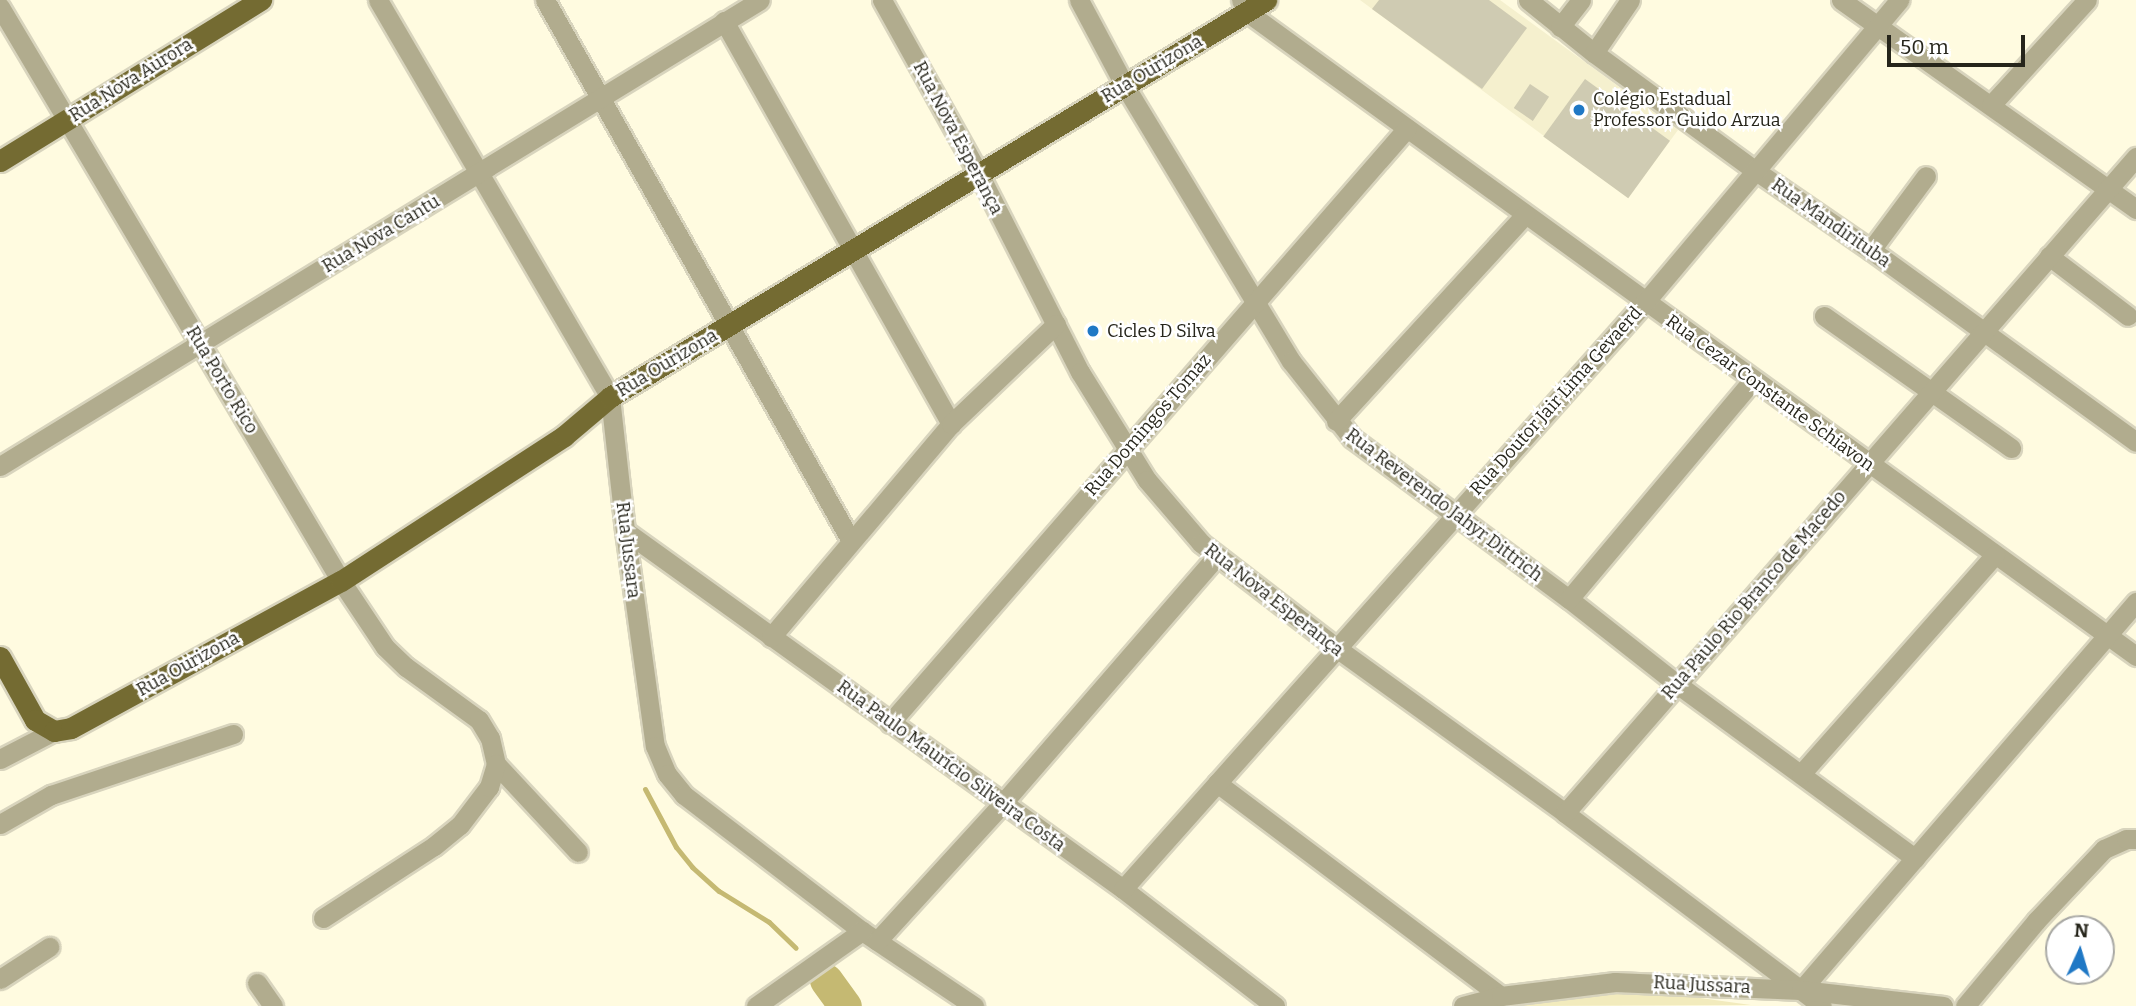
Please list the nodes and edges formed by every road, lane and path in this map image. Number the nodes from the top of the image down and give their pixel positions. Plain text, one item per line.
1 (261, 0) edge
2 (378, 0) edge
3 (545, 0) edge
4 (760, 0) edge
5 (882, 0) edge
6 (1079, 0) edge
7 (1266, 0) edge
8 (1528, 0) edge
9 (1581, 0) edge
10 (1630, 0) edge
11 (1841, 0) edge
12 (1899, 0) edge
13 (2087, 0) edge
14 (1244, 6) edge
15 (0, 8) edge
16 (724, 21) junction
17 (1878, 25) junction
18 (1560, 27) junction
19 (1594, 53) junction
20 (1125, 86) junction
21 (598, 98) junction
22 (1991, 105) junction
23 (68, 119) junction
24 (1407, 128) junction
25 (2136, 157) edge
26 (0, 161) edge
27 (1756, 171) junction
28 (478, 174) junction
29 (979, 174) junction
30 (1926, 176) dead end
31 (2108, 188) junction
32 (2136, 209) edge
33 (1525, 215) junction
34 (850, 250) junction
35 (1871, 250) junction
36 (2049, 256) junction
37 (1256, 301) junction
38 (1645, 302) junction
39 (1824, 316) dead end
40 (2128, 316) dead end
41 (1056, 324) junction
42 (729, 326) junction
43 (1983, 333) junction
44 (200, 344) junction
45 (1752, 381) junction
46 (1930, 393) junction
47 (610, 397) junction
48 (1336, 421) junction
49 (950, 424) junction
50 (2136, 442) edge
51 (2011, 448) dead end
52 (1128, 449) junction
53 (1868, 464) junction
54 (0, 466) edge
55 (1454, 515) junction
56 (625, 531) junction
57 (850, 540) junction
58 (1995, 555) junction
59 (1216, 557) junction
60 (341, 581) junction
61 (1569, 598) junction
62 (2136, 602) edge
63 (2107, 635) junction
64 (771, 637) junction
65 (1338, 649) junction
66 (2136, 656) edge
67 (0, 657) edge
68 (1677, 684) junction
69 (890, 723) junction
70 (63, 730) junction
71 (233, 734) dead end
72 (0, 759) edge
73 (496, 764) junction
74 (1801, 774) junction
75 (1217, 783) junction
76 (1002, 804) junction
77 (1565, 813) junction
78 (0, 824) edge
79 (2136, 839) edge
80 (578, 852) dead end
81 (1915, 858) junction
82 (1123, 889) junction
83 (323, 918) dead end
84 (870, 936) junction
85 (49, 947) dead end
86 (0, 979) edge
87 (257, 983) dead end
88 (1801, 990) junction
89 (1501, 996) junction
90 (273, 1006) edge
91 (756, 1006) edge
92 (974, 1006) edge
93 (1275, 1006) edge
94 (1463, 1006) edge
95 (1822, 1006) edge
96 (1943, 1006) edge
97 (1965, 1006) edge

1 - 23 main road, Rua Nova Aurora
2 - 28 street, Rua Jussara
3 - 21 street
4 - 16 street, Rua Nova Cantu
5 - 29 street, Rua Nova Esperança
6 - 20 street, Rua Reverendo Jahyr Dittrich
7 - 14 main road, Rua Ourizona
8 - 18 street, Rua Mandirituba
9 - 18 street
10 - 19 street
11 - 17 street
12 - 17 street, Rua Doutor Jair Lima Gevaerd
13 - 22 street
14 - 20 main road, Rua Ourizona
14 - 24 street, Rua Cezar Constante Schiavon
15 - 23 street, Rua Porto Rico
16 - 21 street, Rua Nova Cantu
16 - 34 street
17 - 22 street
17 - 27 street, Rua Doutor Jair Lima Gevaerd
18 - 19 street, Rua Mandirituba
19 - 27 street, Rua Mandirituba
20 - 29 main road, Rua Ourizona
20 - 37 street, Rua Reverendo Jahyr Dittrich
21 - 28 street, Rua Nova Cantu
21 - 42 street
22 - 31 street
23 - 26 main road, Rua Nova Aurora
23 - 44 street, Rua Porto Rico
24 - 33 street, Rua Cezar Constante Schiavon
24 - 37 street, Rua Domingos Tomaz
25 - 31 street, Rua Paulo Rio Branco de Macedo
27 - 35 street, Rua Mandirituba
27 - 38 street, Rua Doutor Jair Lima Gevaerd
28 - 44 street, Rua Nova Cantu
28 - 47 street, Rua Jussara
29 - 34 main road, Rua Ourizona
29 - 41 street, Rua Nova Esperança
30 - 35 street
31 - 32 street
31 - 36 street, Rua Paulo Rio Branco de Macedo
33 - 38 street, Rua Cezar Constante Schiavon
33 - 48 street
34 - 42 main road, Rua Ourizona
34 - 49 street
35 - 43 street, Rua Mandirituba
36 - 40 street
36 - 43 street, Rua Paulo Rio Branco de Macedo
37 - 48 street, Rua Reverendo Jahyr Dittrich
37 - 52 street, Rua Domingos Tomaz
38 - 45 street, Rua Cezar Constante Schiavon
38 - 55 street, Rua Doutor Jair Lima Gevaerd
39 - 46 street
41 - 49 street
41 - 52 street, Rua Nova Esperança
42 - 47 main road, Rua Ourizona
42 - 57 street
43 - 46 street, Rua Paulo Rio Branco de Macedo
43 - 50 street, Rua Mandirituba
44 - 54 street, Rua Nova Cantu
44 - 60 street, Rua Porto Rico
45 - 53 street, Rua Cezar Constante Schiavon
45 - 61 street
46 - 51 street
46 - 53 street, Rua Paulo Rio Branco de Macedo
47 - 56 street, Rua Jussara
47 - 60 main road, Rua Ourizona
48 - 55 street, Rua Reverendo Jahyr Dittrich
49 - 57 street
52 - 59 street, Rua Nova Esperança
52 - 69 street, Rua Domingos Tomaz
53 - 58 street, Rua Cezar Constante Schiavon
53 - 68 street, Rua Paulo Rio Branco de Macedo
55 - 61 street, Rua Reverendo Jahyr Dittrich
55 - 65 street, Rua Doutor Jair Lima Gevaerd
56 - 64 street, Rua Paulo Maurício Silveira Costa
56 - 84 street, Rua Jussara
57 - 64 street
58 - 63 street, Rua Cezar Constante Schiavon
58 - 74 street
59 - 65 street, Rua Nova Esperança
59 - 76 street
60 - 70 main road, Rua Ourizona
60 - 73 street, Rua Porto Rico
61 - 68 street, Rua Reverendo Jahyr Dittrich
62 - 63 street
63 - 66 street, Rua Cezar Constante Schiavon
63 - 81 street
64 - 69 street, Rua Paulo Maurício Silveira Costa
65 - 75 street, Rua Doutor Jair Lima Gevaerd
65 - 77 street, Rua Nova Esperança
67 - 70 main road
68 - 74 street, Rua Reverendo Jahyr Dittrich
68 - 77 street, Rua Paulo Rio Branco de Macedo
69 - 76 street, Rua Paulo Maurício Silveira Costa
70 - 72 street
71 - 78 street
73 - 80 street
73 - 83 street
74 - 81 street, Rua Reverendo Jahyr Dittrich
75 - 82 street, Rua Doutor Jair Lima Gevaerd
75 - 89 street
76 - 82 street, Rua Paulo Maurício Silveira Costa
76 - 84 street
77 - 88 street, Rua Nova Esperança
79 - 97 street
81 - 88 street
82 - 93 street, Rua Paulo Maurício Silveira Costa
84 - 91 street
84 - 92 street, Rua Jussara
85 - 86 street
87 - 90 street
88 - 89 street, Rua Jussara
88 - 95 street, Rua Nova Esperança
88 - 96 street, Rua Jussara
89 - 94 street, Rua Jussara

